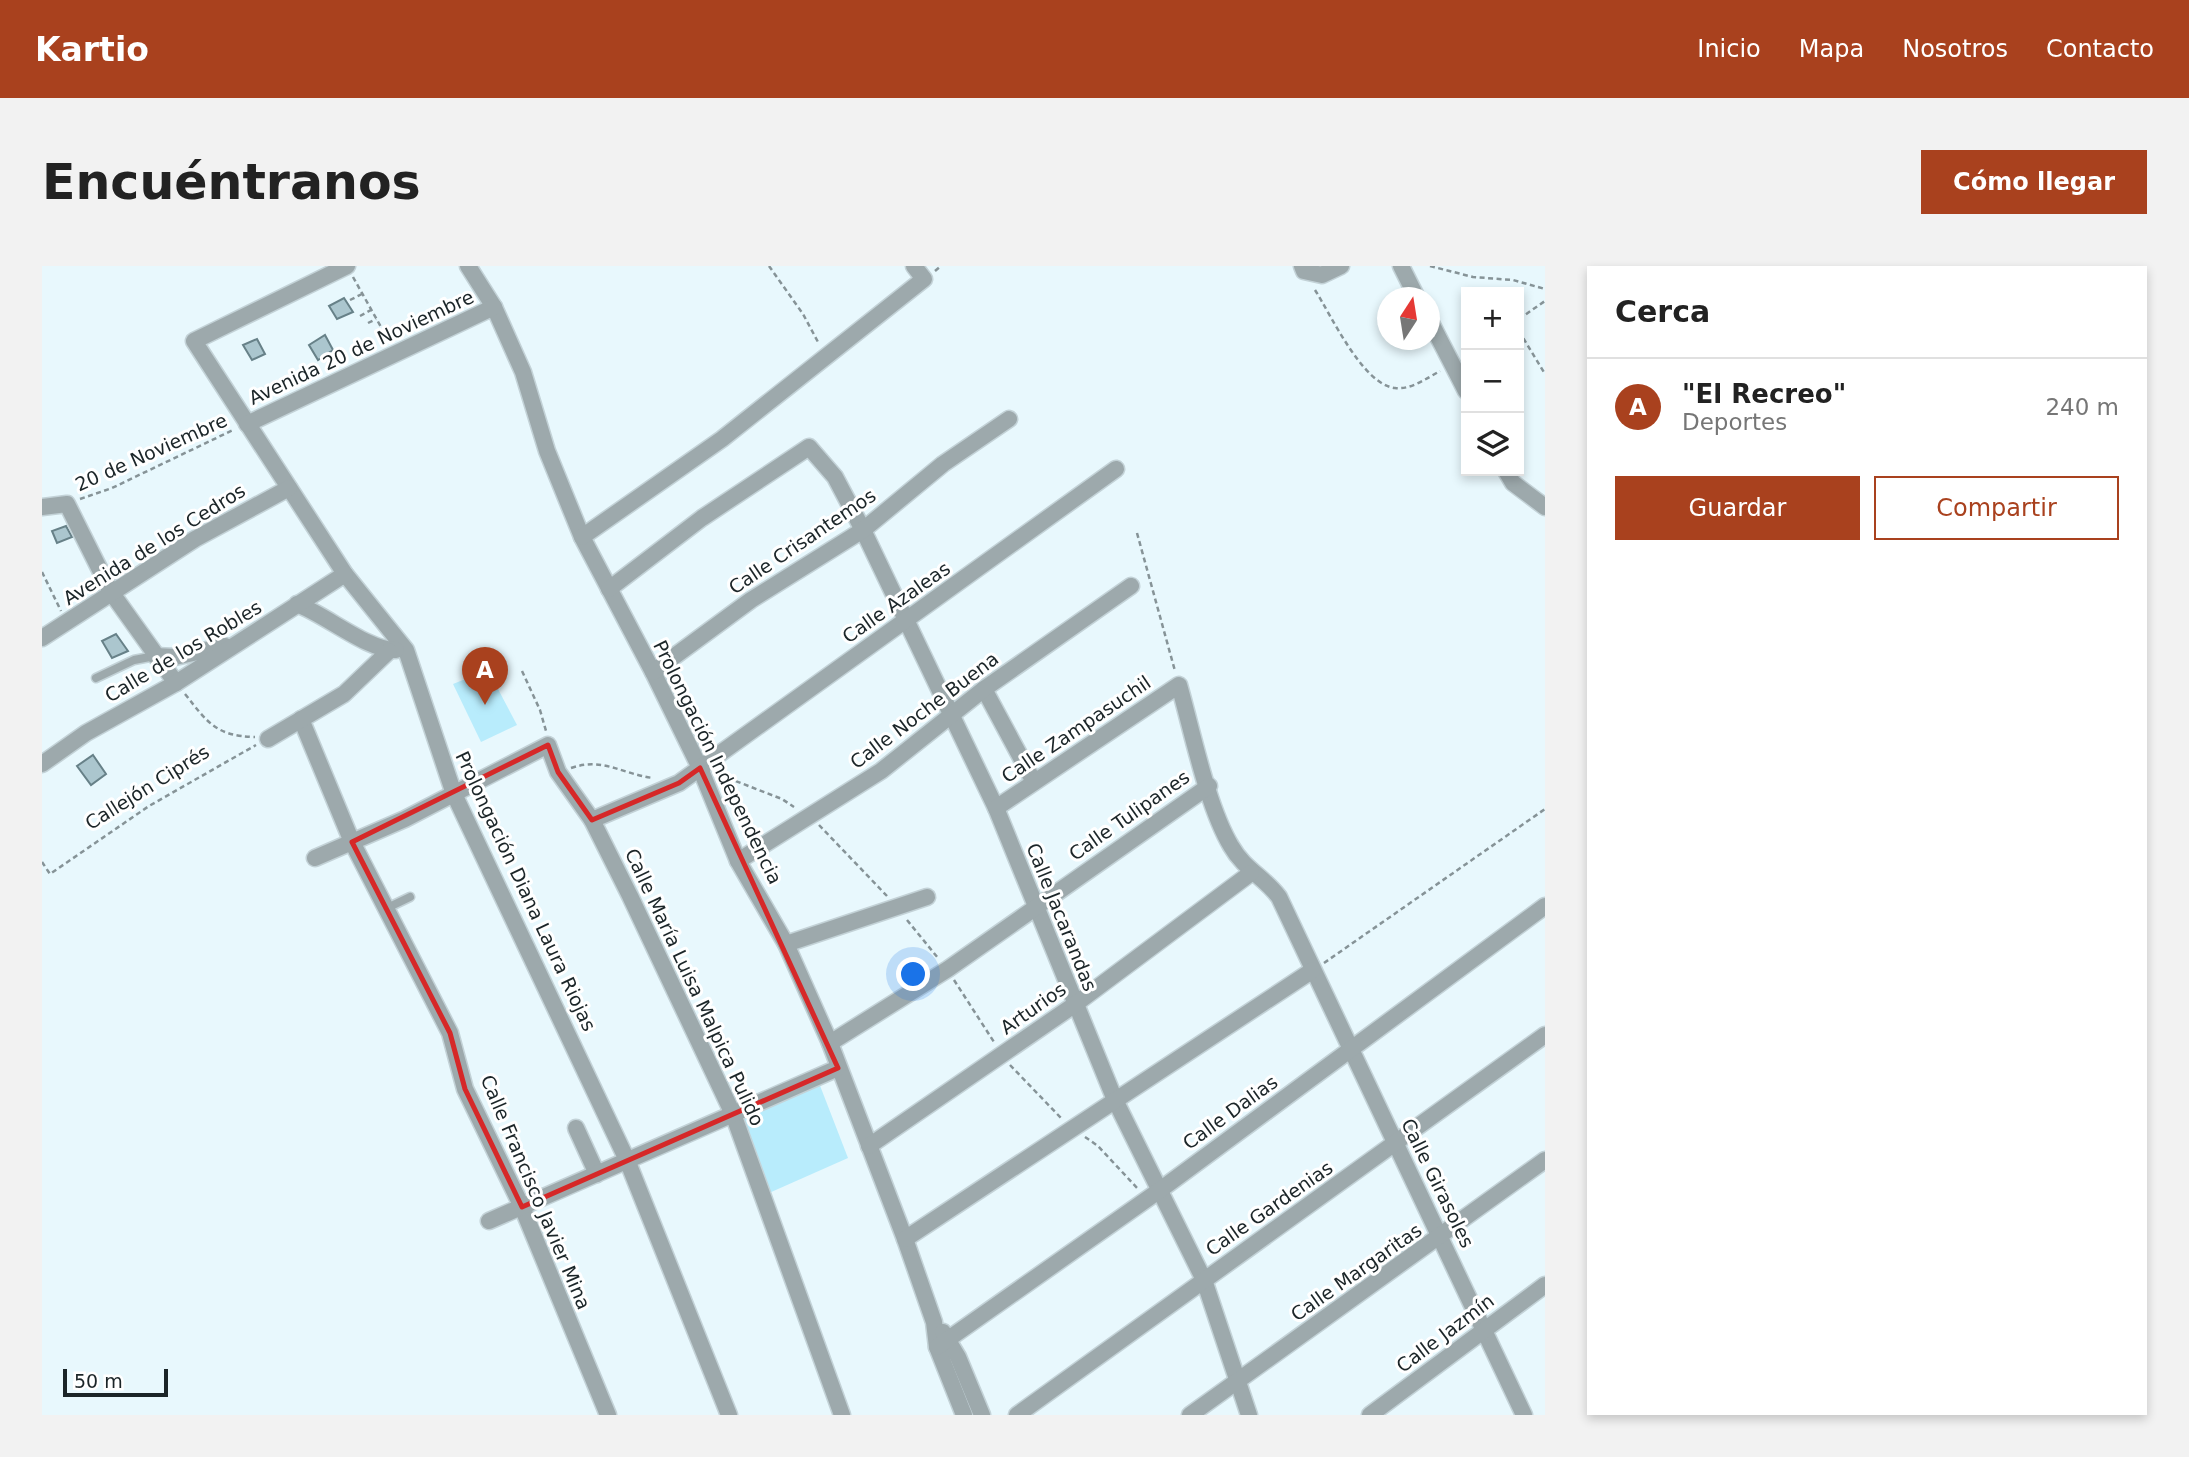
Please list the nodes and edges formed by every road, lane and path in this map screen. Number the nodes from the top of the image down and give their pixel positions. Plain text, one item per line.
1 (468, 266) edge
2 (769, 266) edge
3 (914, 266) edge
4 (1341, 266) edge
5 (1401, 266) edge
6 (1430, 266) edge
7 (1303, 268) edge
8 (349, 270) edge
9 (1412, 287) edge
10 (1545, 289) edge
11 (362, 294) junction
12 (350, 300) dead end
13 (1545, 301) edge
14 (494, 307) junction
15 (371, 310) junction
16 (360, 316) dead end
17 (1524, 316) edge
18 (376, 319) junction
19 (368, 323) dead end
20 (381, 327) dead end
21 (1440, 334) edge
22 (1524, 339) edge
23 (824, 357) junction
24 (1459, 360) edge
25 (1545, 374) edge
26 (1009, 419) dead end
27 (247, 424) junction
28 (1116, 469) dead end
29 (1509, 476) edge
30 (289, 488) junction
31 (67, 504) junction
32 (1545, 506) edge
33 (42, 507) edge
34 (863, 530) junction
35 (1137, 533) dead end
36 (582, 537) junction
37 (42, 572) edge
38 (345, 574) junction
39 (1131, 586) dead end
40 (609, 589) junction
41 (111, 592) junction
42 (298, 604) junction
43 (906, 622) junction
44 (67, 623) junction
45 (42, 638) edge
46 (237, 643) junction
47 (397, 650) junction
48 (155, 656) junction
49 (522, 671) dead end
50 (653, 672) junction
51 (96, 678) dead end
52 (176, 683) junction
53 (1179, 685) junction
54 (984, 689) junction
55 (952, 716) junction
56 (301, 719) junction
57 (268, 739) junction
58 (548, 745) junction
59 (42, 764) edge
60 (700, 768) junction
61 (558, 772) junction
62 (657, 778) dead end
63 (1034, 782) junction
64 (1209, 786) junction
65 (454, 794) junction
66 (996, 808) junction
67 (1545, 809) edge
68 (592, 820) junction
69 (352, 842) junction
70 (315, 858) dead end
71 (738, 861) junction
72 (42, 862) edge
73 (1251, 873) junction
74 (410, 897) dead end
75 (927, 897) dead end
76 (1036, 905) junction
77 (1545, 906) edge
78 (385, 909) junction
79 (786, 944) junction
80 (1313, 970) junction
81 (1074, 1005) junction
82 (1545, 1035) edge
83 (830, 1043) junction
84 (1352, 1049) junction
85 (838, 1068) junction
86 (1115, 1100) junction
87 (733, 1114) junction
88 (576, 1128) dead end
89 (1395, 1144) junction
90 (869, 1146) junction
91 (628, 1160) junction
92 (1545, 1160) edge
93 (597, 1174) junction
94 (1160, 1190) junction
95 (522, 1207) junction
96 (489, 1221) dead end
97 (1441, 1238) junction
98 (905, 1239) junction
99 (1204, 1280) junction
100 (1545, 1285) edge
101 (1485, 1328) junction
102 (943, 1343) junction
103 (1240, 1381) junction
104 (608, 1415) edge
105 (729, 1415) edge
106 (842, 1415) edge
107 (964, 1415) edge
108 (982, 1415) edge
109 (1017, 1415) edge
110 (1190, 1415) edge
111 (1250, 1415) edge
112 (1370, 1415) edge
113 (1524, 1415) edge

1 - 14 street, Prolongación Independencia
2 - 23 path
3 - 23 street
4 - 7 street
5 - 9 street
6 - 10 path
7 - 24 path
8 - 11 path
8 - 27 street, Prolongación Diana Laura Riojas
11 - 12 path
11 - 15 path
13 - 17 path
14 - 27 street, Avenida 20 de Noviembre
14 - 36 street, Prolongación Independencia
15 - 16 path
15 - 18 path
18 - 19 path
18 - 20 path
21 - 24 street
22 - 25 path
23 - 36 street
26 - 34 street, Calle Crisantemos
27 - 30 street, Prolongación Diana Laura Riojas
27 - 31 path, 20 de Noviembre
28 - 43 street, Calle Azaleas
29 - 32 street
30 - 38 street, Prolongación Diana Laura Riojas
30 - 41 street, Avenida de los Cedros
31 - 33 street
31 - 41 street
34 - 40 street, Calle Jacarandas
34 - 43 street, Calle Jacarandas
34 - 50 street, Calle Crisantemos
35 - 53 path
36 - 40 street, Prolongación Independencia
37 - 44 path
38 - 42 street, Calle de los Robles
38 - 47 street, Prolongación Diana Laura Riojas
39 - 54 street, Calle Noche Buena
40 - 50 street, Prolongación Independencia
41 - 44 street, Avenida de los Cedros
41 - 48 street
42 - 46 street, Calle de los Robles
42 - 47 street
43 - 55 street, Calle Jacarandas
43 - 60 street, Calle Azaleas
44 - 45 street, Avenida de los Cedros
46 - 48 street
46 - 52 street, Calle de los Robles
47 - 56 street
47 - 65 street, Prolongación Diana Laura Riojas
48 - 51 lane
48 - 52 street
49 - 58 path
50 - 60 street, Prolongación Independencia
52 - 57 path
52 - 59 street, Calle de los Robles
53 - 63 street, Calle Zampasuchil
53 - 64 street, Calle Girasoles
54 - 55 street, Calle Noche Buena
54 - 63 street
55 - 66 street, Calle Jacarandas
55 - 71 street, Calle Noche Buena
56 - 57 street
56 - 69 street, Calle Francisco Javier Mina
57 - 72 path, Callejón Ciprés
58 - 61 street, Calle María Luisa Malpica Pulido
58 - 65 street
60 - 68 street, Calle Azaleas
60 - 71 street, Prolongación Independencia
61 - 62 path
61 - 68 street, Calle María Luisa Malpica Pulido
63 - 66 street, Calle Zampasuchil
64 - 73 street, Calle Girasoles
64 - 76 street, Calle Tulipanes
65 - 69 street
65 - 91 street, Prolongación Diana Laura Riojas
66 - 76 street, Calle Jacarandas
67 - 80 path
68 - 87 street, Calle María Luisa Malpica Pulido
69 - 70 street
69 - 78 street, Calle Francisco Javier Mina
71 - 79 street, Prolongación Independencia
73 - 80 street, Calle Girasoles
73 - 81 street, Arturios
74 - 78 lane
75 - 79 street
76 - 81 street, Calle Jacarandas
76 - 83 street, Calle Tulipanes
77 - 84 street, Calle Dalias
78 - 95 street, Calle Francisco Javier Mina
79 - 83 street, Prolongación Independencia
80 - 84 street, Calle Girasoles
80 - 86 street
81 - 86 street, Calle Jacarandas
81 - 90 street, Arturios
82 - 89 street, Calle Gardenias
83 - 85 street, Prolongación Independencia
84 - 89 street, Calle Girasoles
84 - 94 street, Calle Dalias
85 - 87 street
85 - 90 street, Prolongación Independencia
86 - 94 street, Calle Jacarandas
86 - 98 street
87 - 91 street
87 - 106 street, Calle María Luisa Malpica Pulido
88 - 93 street
89 - 97 street, Calle Girasoles
89 - 99 street, Calle Gardenias
90 - 98 street, Prolongación Independencia
91 - 93 street
91 - 105 street, Prolongación Diana Laura Riojas
92 - 97 street, Calle Margaritas
93 - 95 street
94 - 99 street, Calle Jacarandas
94 - 102 street, Calle Dalias
95 - 96 street
95 - 104 street, Calle Francisco Javier Mina
97 - 101 street, Calle Girasoles
97 - 103 street, Calle Margaritas
98 - 102 street, Prolongación Independencia
99 - 103 street, Calle Jacarandas
99 - 109 street, Calle Gardenias
100 - 101 street, Calle Jazmín
101 - 112 street, Calle Jazmín
101 - 113 street, Calle Girasoles
102 - 107 street, Prolongación Independencia
102 - 108 street, Prolongación Independencia
103 - 110 street, Calle Margaritas
103 - 111 street, Calle Jacarandas

